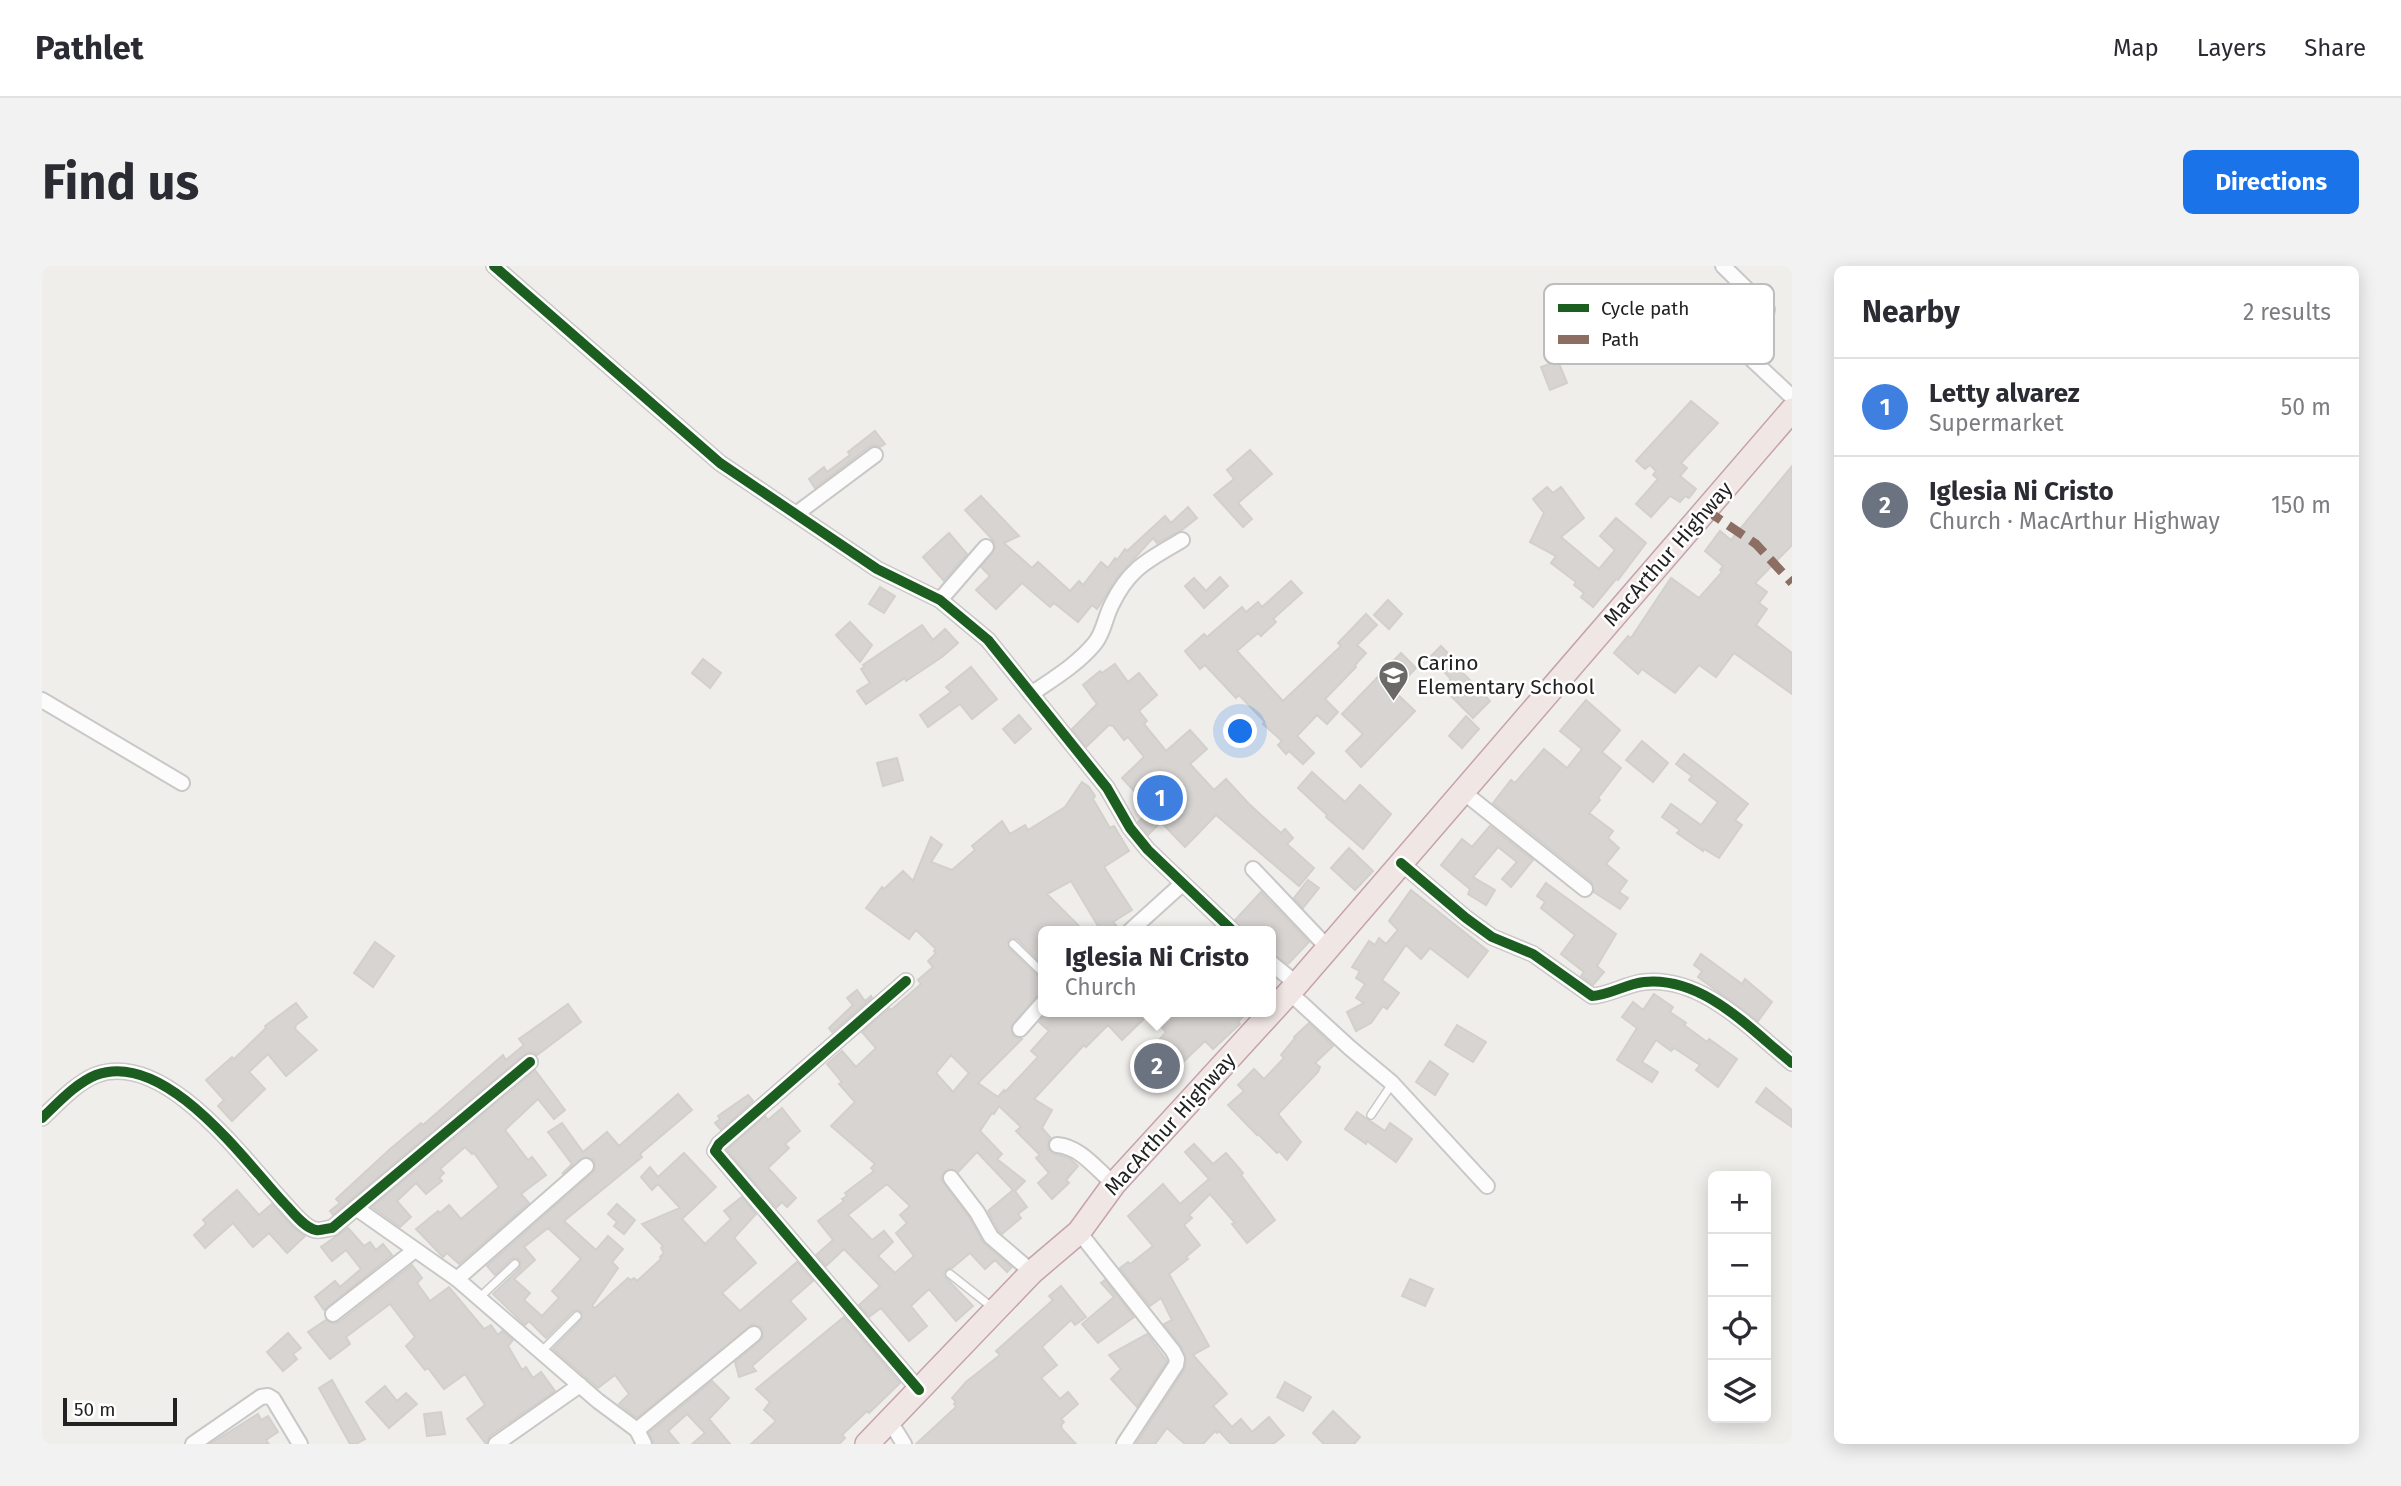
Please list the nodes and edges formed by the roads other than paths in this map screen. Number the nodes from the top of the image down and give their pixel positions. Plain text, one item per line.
1 (494, 266) edge
2 (1723, 266) edge
3 (1741, 284) edge
4 (1757, 364) edge
5 (1792, 397) edge
6 (1792, 410) edge
7 (875, 456) dead end
8 (796, 514) junction
9 (1182, 540) dead end
10 (986, 547) dead end
11 (940, 600) junction
12 (1031, 694) junction
13 (42, 700) edge
14 (183, 783) dead end
15 (1462, 791) junction
16 (1401, 863) junction
17 (1253, 869) dead end
18 (1182, 884) junction
19 (1585, 889) dead end
20 (1136, 926) edge
21 (1228, 926) edge
22 (1013, 944) dead end
23 (1328, 948) junction
24 (1038, 967) edge
25 (1276, 969) edge
26 (906, 981) dead end
27 (1293, 988) junction
28 (1276, 1007) edge
29 (1038, 1009) edge
30 (1267, 1017) edge
31 (1020, 1029) dead end
32 (530, 1062) dead end
33 (1792, 1063) edge
34 (1392, 1083) junction
35 (1371, 1115) dead end
36 (42, 1118) edge
37 (1057, 1145) dead end
38 (586, 1167) dead end
39 (951, 1178) dead end
40 (1114, 1184) junction
41 (1487, 1186) dead end
42 (356, 1208) junction
43 (1079, 1232) junction
44 (415, 1250) junction
45 (515, 1264) dead end
46 (1031, 1272) junction
47 (950, 1274) dead end
48 (457, 1279) junction
49 (479, 1298) junction
50 (995, 1310) junction
51 (333, 1314) dead end
52 (577, 1317) dead end
53 (754, 1334) dead end
54 (541, 1352) junction
55 (580, 1385) junction
56 (919, 1390) junction
57 (889, 1420) junction
58 (637, 1430) junction
59 (193, 1444) edge
60 (300, 1444) edge
61 (496, 1444) edge
62 (644, 1444) edge
63 (867, 1444) edge
64 (904, 1444) edge
65 (1124, 1444) edge

1 - 8 street
2 - 3 street
4 - 5 street
6 - 15 highway, MacArthur Highway
7 - 8 street
8 - 11 street
9 - 12 street
10 - 11 street
11 - 12 street
12 - 18 street
13 - 14 street
15 - 16 highway, MacArthur Highway
15 - 19 street
16 - 23 highway, MacArthur Highway
16 - 33 street
17 - 23 street
18 - 20 street
18 - 21 street
22 - 24 lane
23 - 27 highway, MacArthur Highway
25 - 27 street
26 - 56 street
27 - 28 highway, MacArthur Highway
27 - 34 street
29 - 31 street
30 - 40 highway, MacArthur Highway
32 - 42 street
34 - 35 lane
34 - 41 street
36 - 42 street
37 - 40 street
38 - 48 street
39 - 46 street
40 - 43 highway, MacArthur Highway
42 - 44 street
43 - 46 highway, MacArthur Highway
43 - 65 street
44 - 48 street
44 - 51 street
45 - 49 lane
46 - 50 highway, MacArthur Highway
47 - 50 lane
48 - 49 street
49 - 54 street
50 - 56 highway, MacArthur Highway
52 - 54 lane
53 - 58 street
54 - 55 street
55 - 58 street
55 - 61 street
56 - 57 highway, MacArthur Highway
57 - 63 highway, MacArthur Highway
57 - 64 street
58 - 62 street
59 - 60 street

